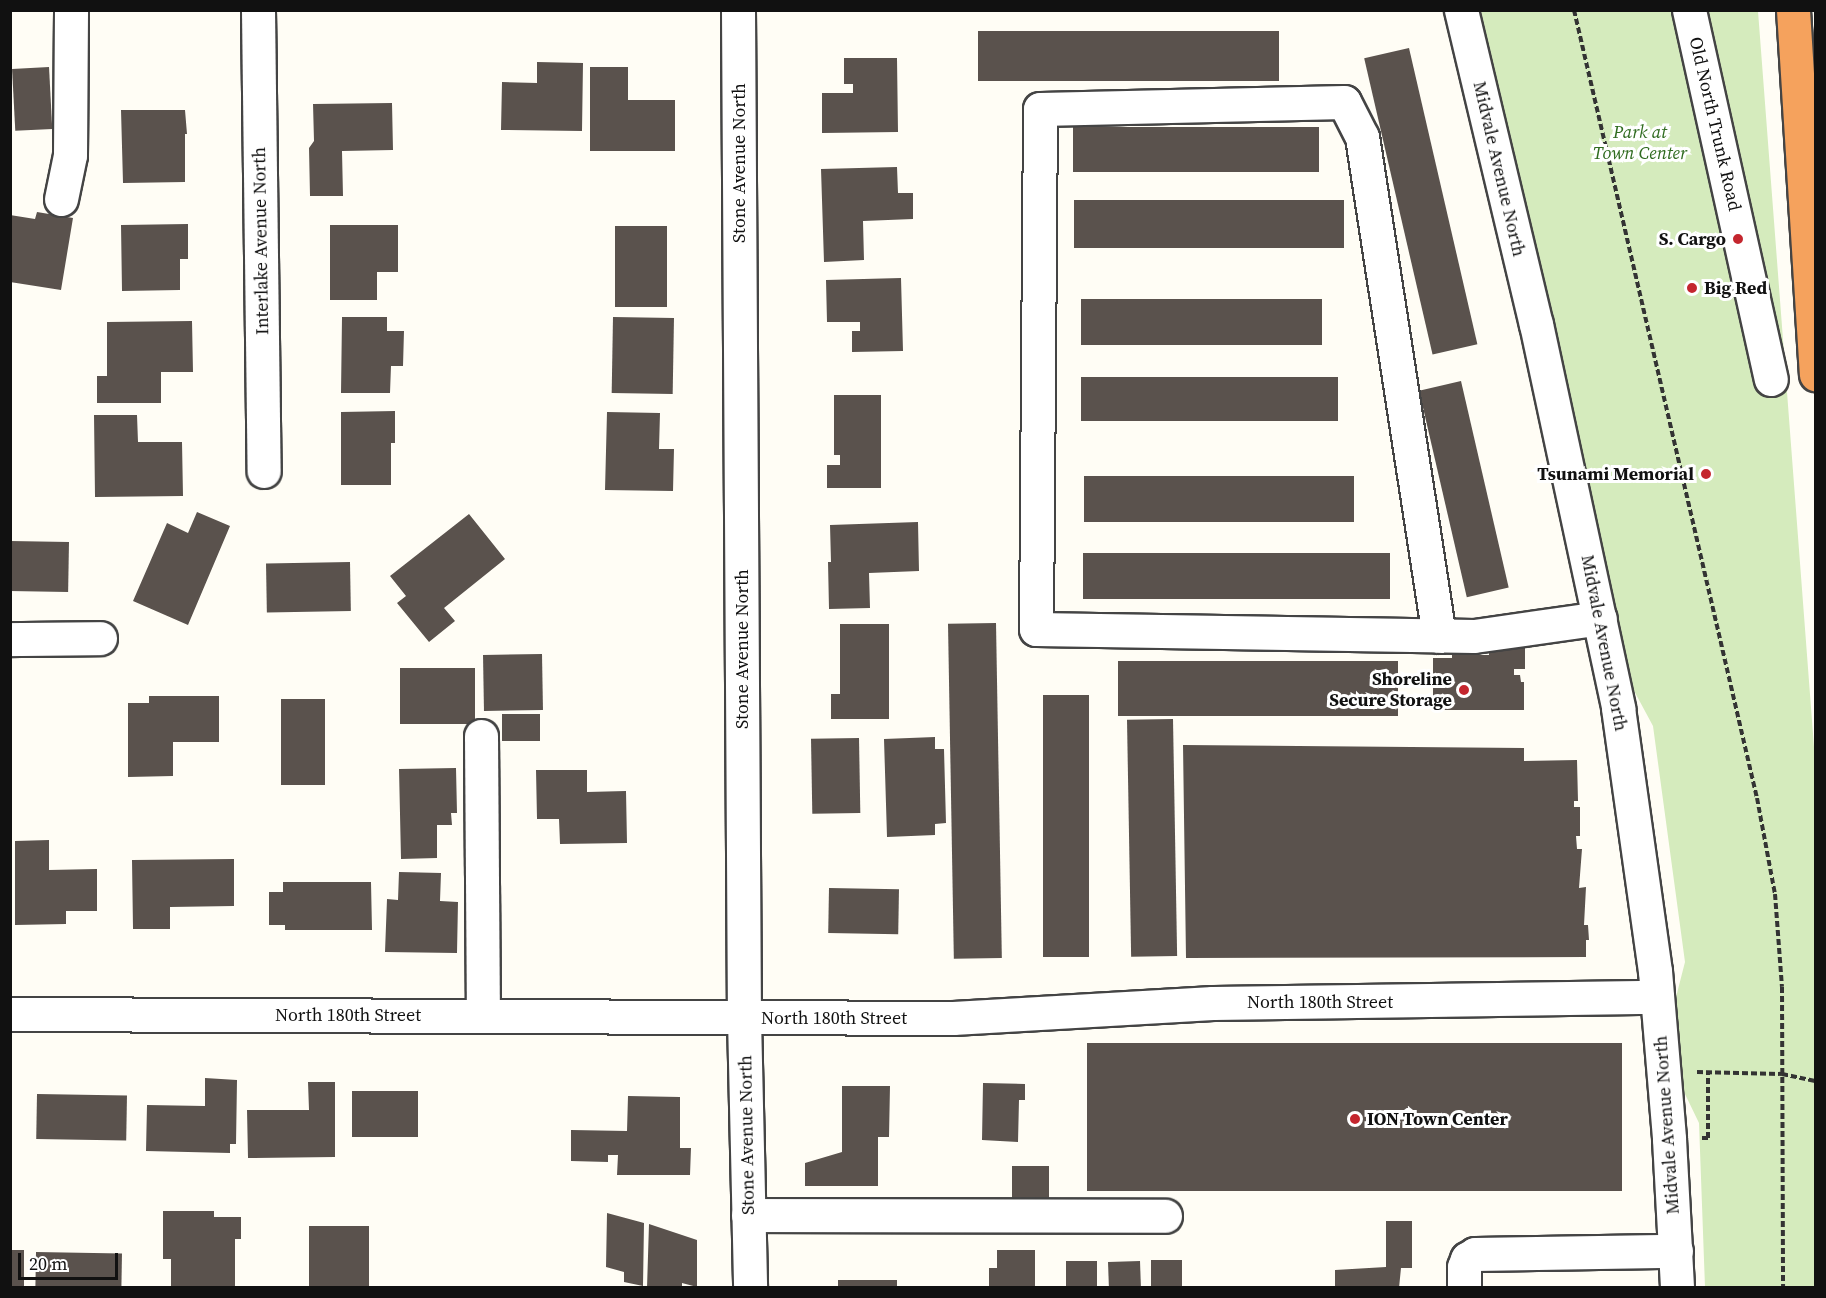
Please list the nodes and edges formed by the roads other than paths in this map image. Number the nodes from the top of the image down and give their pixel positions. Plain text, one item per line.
1 (71, 10) edge
2 (258, 10) edge
3 (738, 10) edge
4 (1461, 10) edge
5 (1689, 10) edge
6 (1793, 10) edge
7 (61, 199) dead end
8 (1815, 374) edge
9 (1771, 379) dead end
10 (264, 471) dead end
11 (1600, 618) junction
12 (1439, 636) junction
13 (100, 638) dead end
14 (10, 639) edge
15 (481, 736) dead end
16 (1657, 997) junction
17 (10, 1014) edge
18 (483, 1016) junction
19 (744, 1018) junction
20 (748, 1215) junction
21 (1165, 1216) dead end
22 (1676, 1251) junction
23 (750, 1287) edge
24 (1464, 1287) edge
25 (1677, 1287) edge

1 - 7 street
2 - 10 street, Interlake Avenue North
3 - 19 street, Stone Avenue North
4 - 11 street, Midvale Avenue North
5 - 9 street, Old North Trunk Road
6 - 8 highway
11 - 12 street
11 - 16 street, Midvale Avenue North
12 - 12 street
13 - 14 street
15 - 18 street
16 - 19 street, North 180th Street
16 - 22 street, Midvale Avenue North
17 - 18 street, North 180th Street
18 - 19 street, North 180th Street
19 - 20 street, Stone Avenue North
20 - 21 street
20 - 23 street, Stone Avenue North
22 - 24 street
22 - 25 street, Midvale Avenue North

